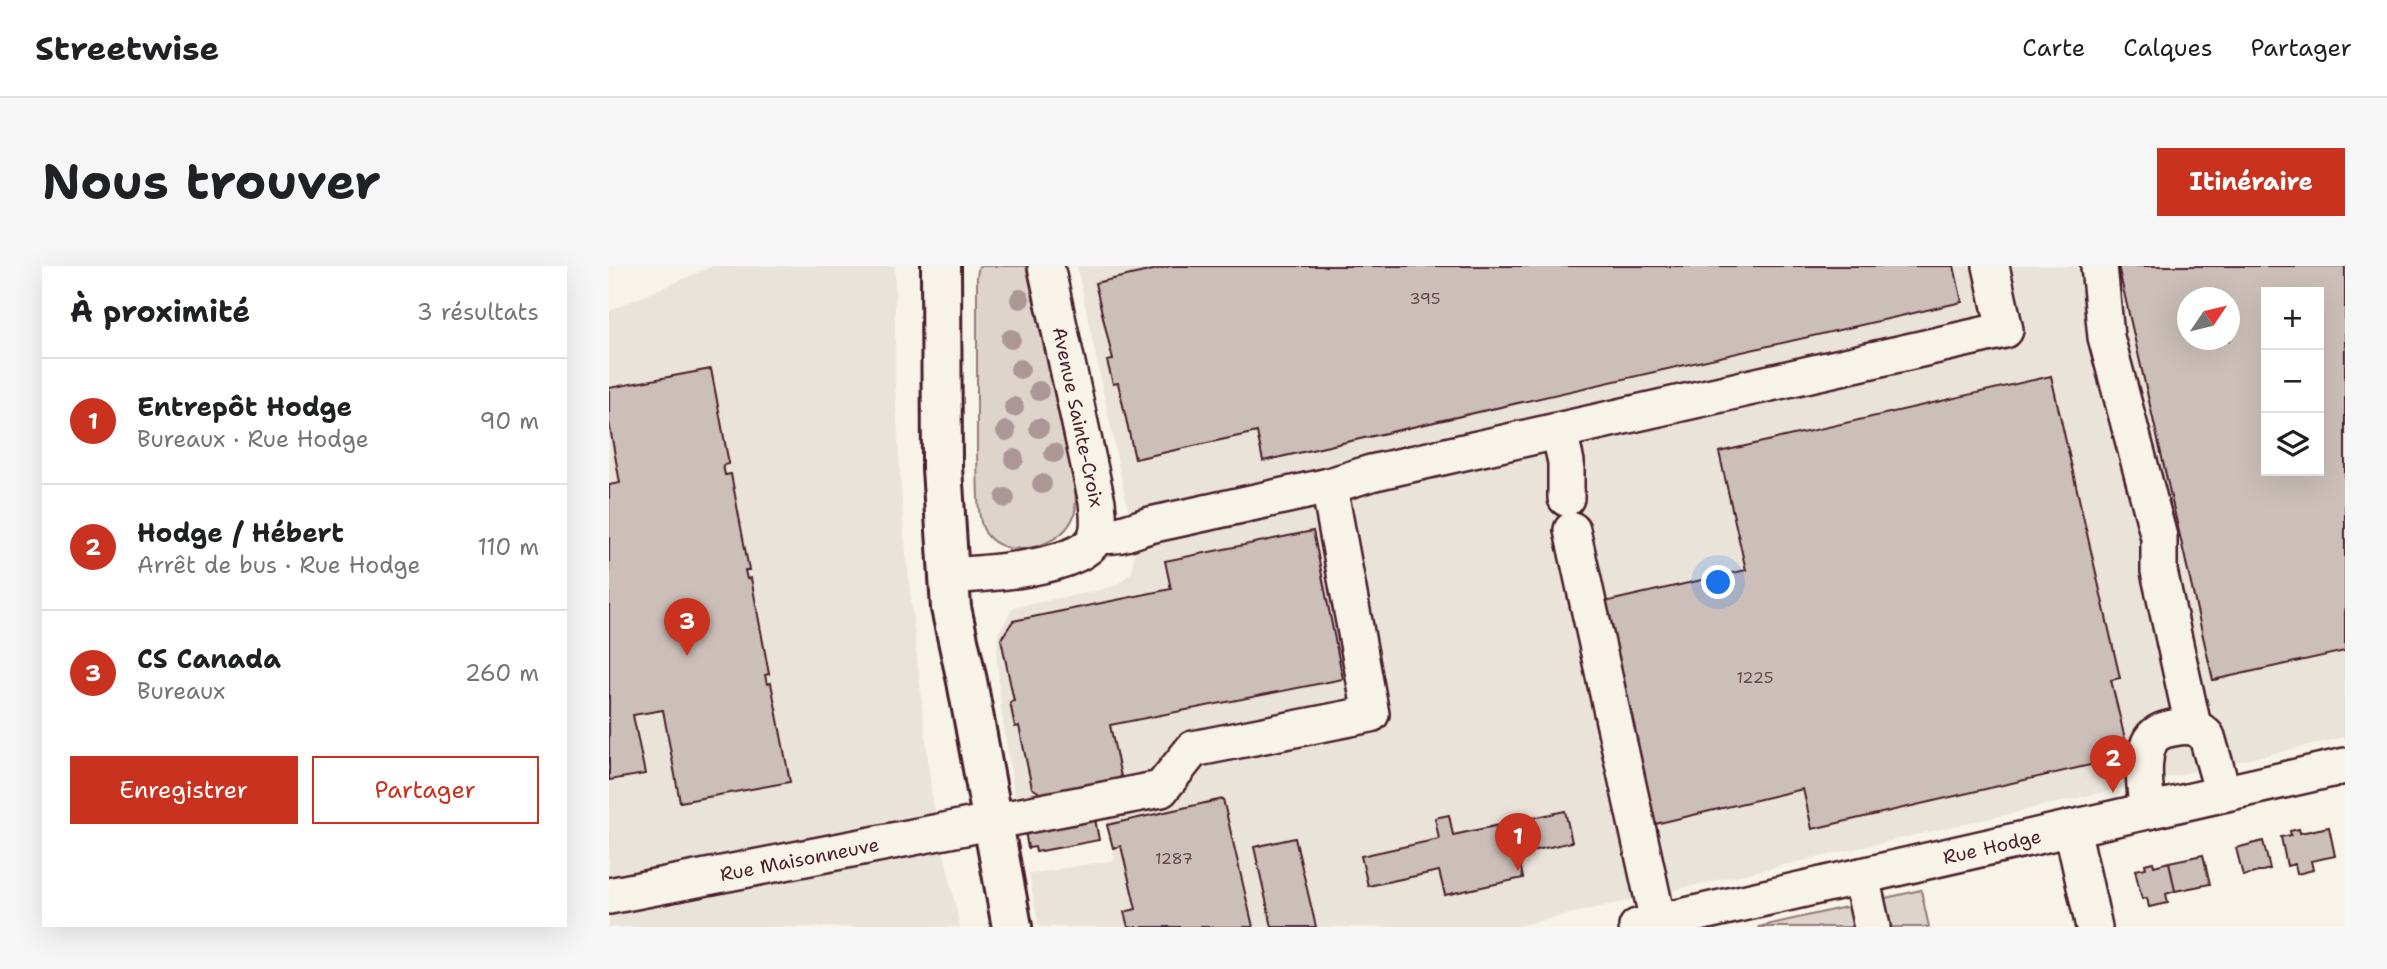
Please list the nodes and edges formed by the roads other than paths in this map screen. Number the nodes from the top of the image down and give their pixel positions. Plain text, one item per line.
1 (941, 266) edge
2 (1046, 266) edge
3 (1991, 266) edge
4 (2099, 266) edge
5 (1559, 432) junction
6 (1329, 486) junction
7 (1097, 534) junction
8 (948, 576) junction
9 (2193, 726) junction
10 (2345, 766) edge
11 (2224, 793) junction
12 (2148, 811) junction
13 (991, 823) junction
14 (2073, 828) junction
15 (1861, 876) junction
16 (609, 896) edge
17 (1647, 925) edge
18 (1012, 927) edge
19 (1872, 927) edge
20 (2095, 927) edge

1 - 8 main road
2 - 7 street, Avenue Sainte-Croix
3 - 5 street
4 - 9 street
5 - 6 street
5 - 17 street
6 - 7 street
6 - 13 street, Rue Maisonneuve
7 - 8 street, Avenue Sainte-Croix
8 - 13 main road
9 - 11 street
9 - 12 street
10 - 11 street, Rue Hodge
11 - 12 street, Rue Hodge
12 - 14 street, Rue Hodge
13 - 16 street, Rue Maisonneuve
13 - 18 main road
14 - 15 street, Rue Hodge
14 - 20 street
15 - 17 street, Rue Hodge
15 - 19 street

